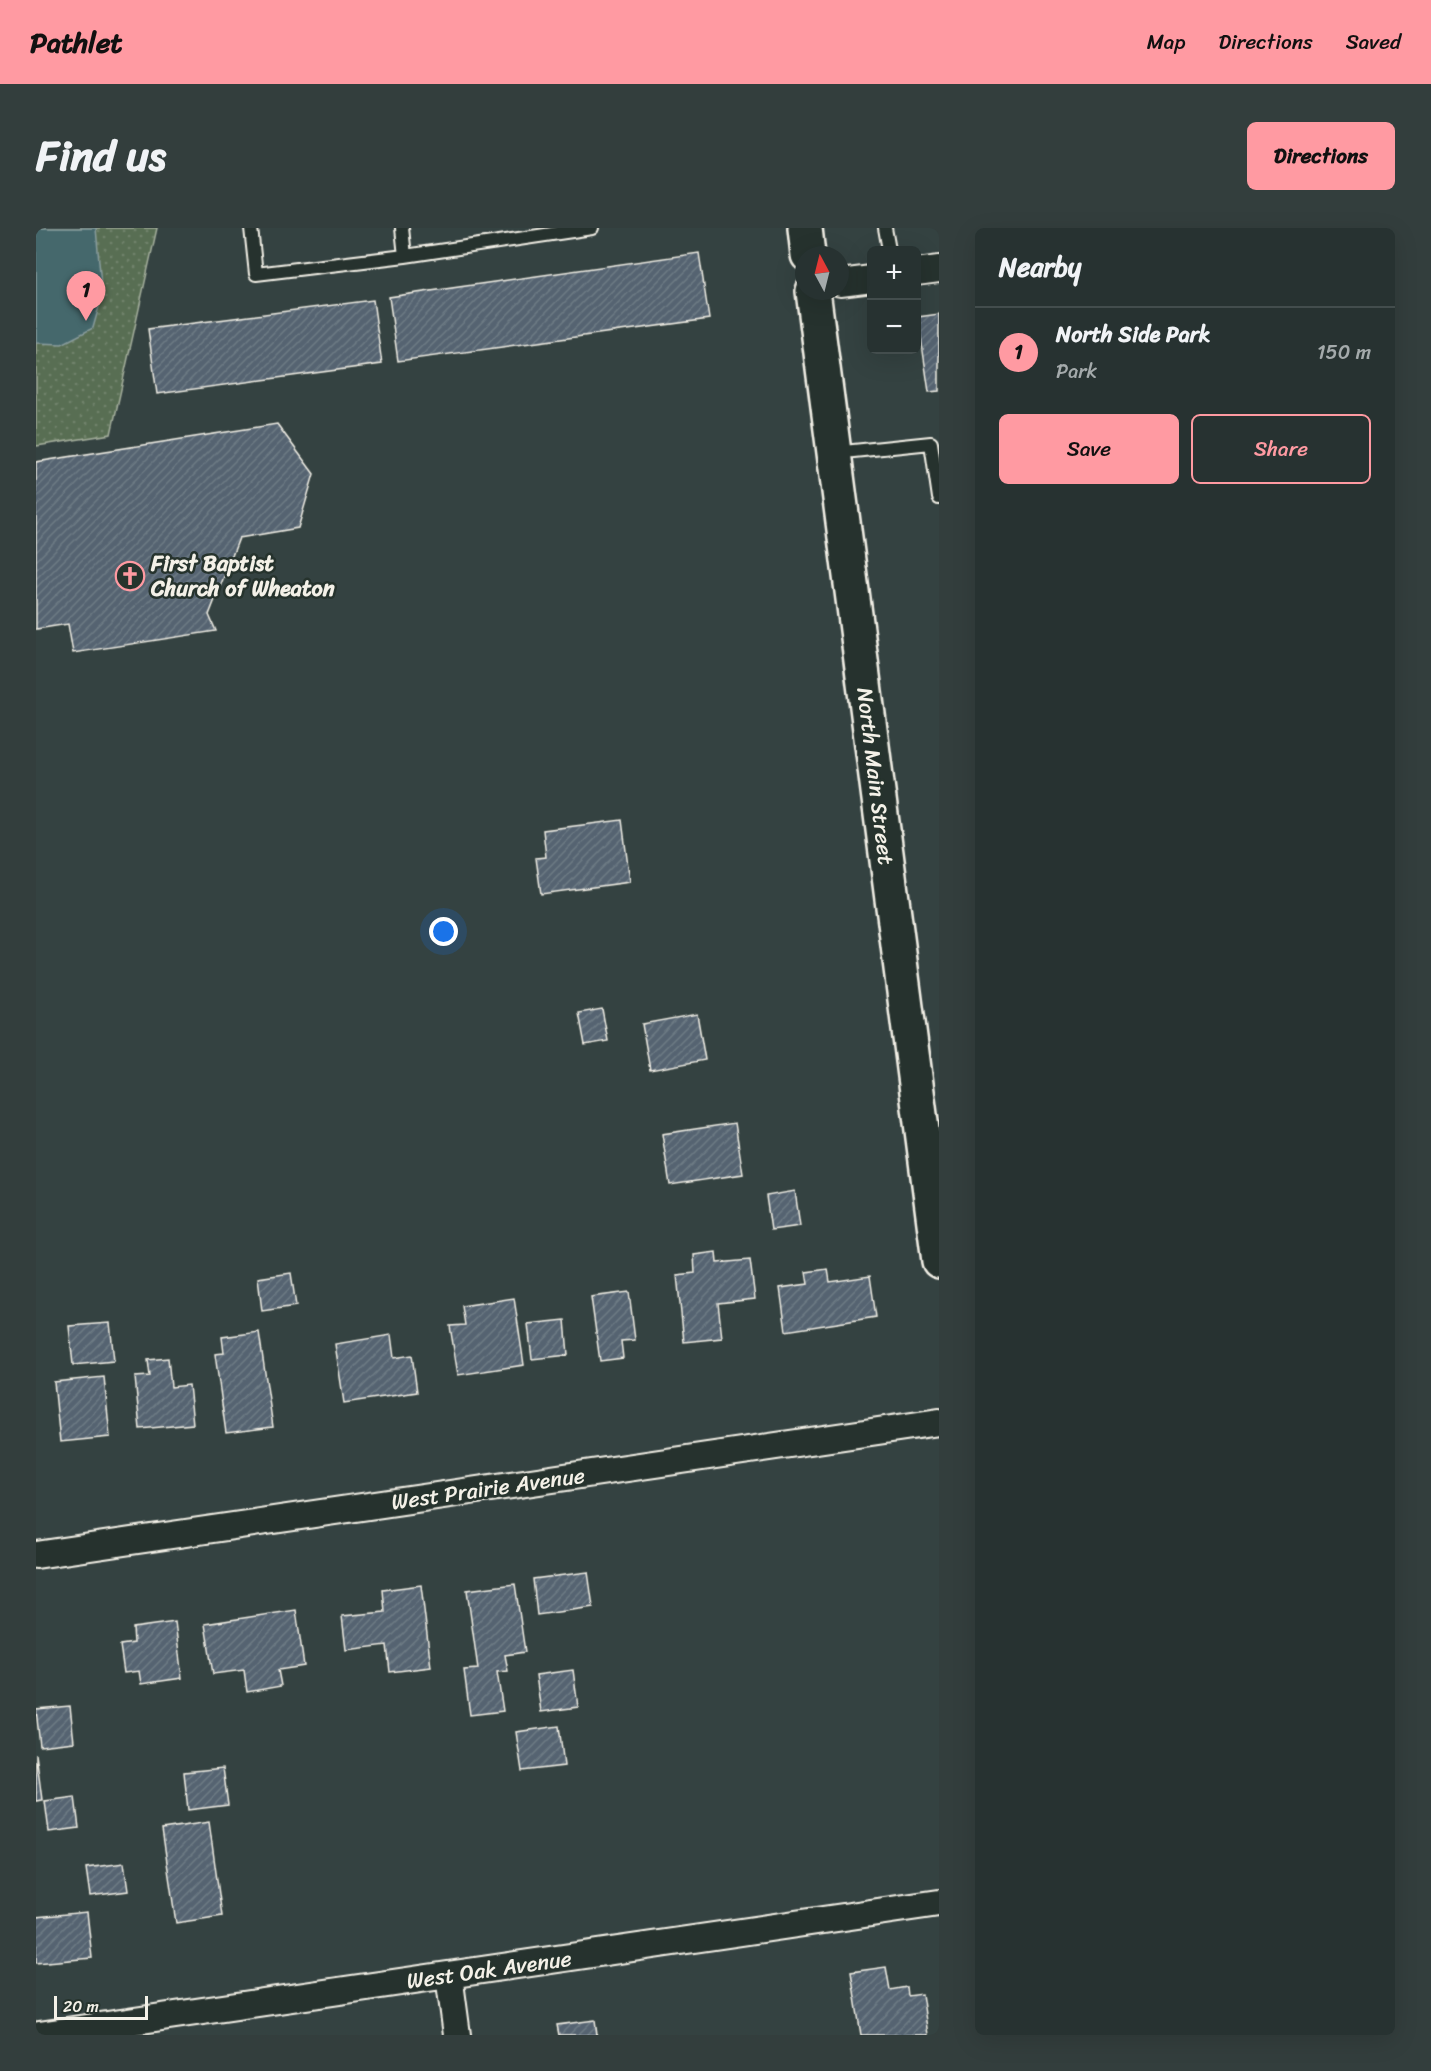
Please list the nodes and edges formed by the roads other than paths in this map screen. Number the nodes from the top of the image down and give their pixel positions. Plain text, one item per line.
1 (251, 228) edge
2 (402, 228) edge
3 (592, 228) edge
4 (805, 228) edge
5 (885, 228) edge
6 (807, 246) edge
7 (888, 246) edge
8 (405, 256) junction
9 (939, 269) edge
10 (921, 271) edge
11 (867, 280) edge
12 (849, 283) edge
13 (814, 300) edge
14 (833, 454) junction
15 (939, 498) edge
16 (939, 1261) edge
17 (939, 1422) edge
18 (36, 1555) edge
19 (939, 1903) edge
20 (449, 1975) junction
21 (39, 2035) edge
22 (457, 2035) edge

1 - 8 lane
2 - 8 lane
3 - 8 lane
4 - 6 street
5 - 7 lane
9 - 10 street
11 - 12 street
13 - 14 street, North Main Street
14 - 15 lane
14 - 16 street, North Main Street
17 - 18 street, West Prairie Avenue
19 - 20 street, West Oak Avenue
20 - 21 street, West Oak Avenue
20 - 22 street

